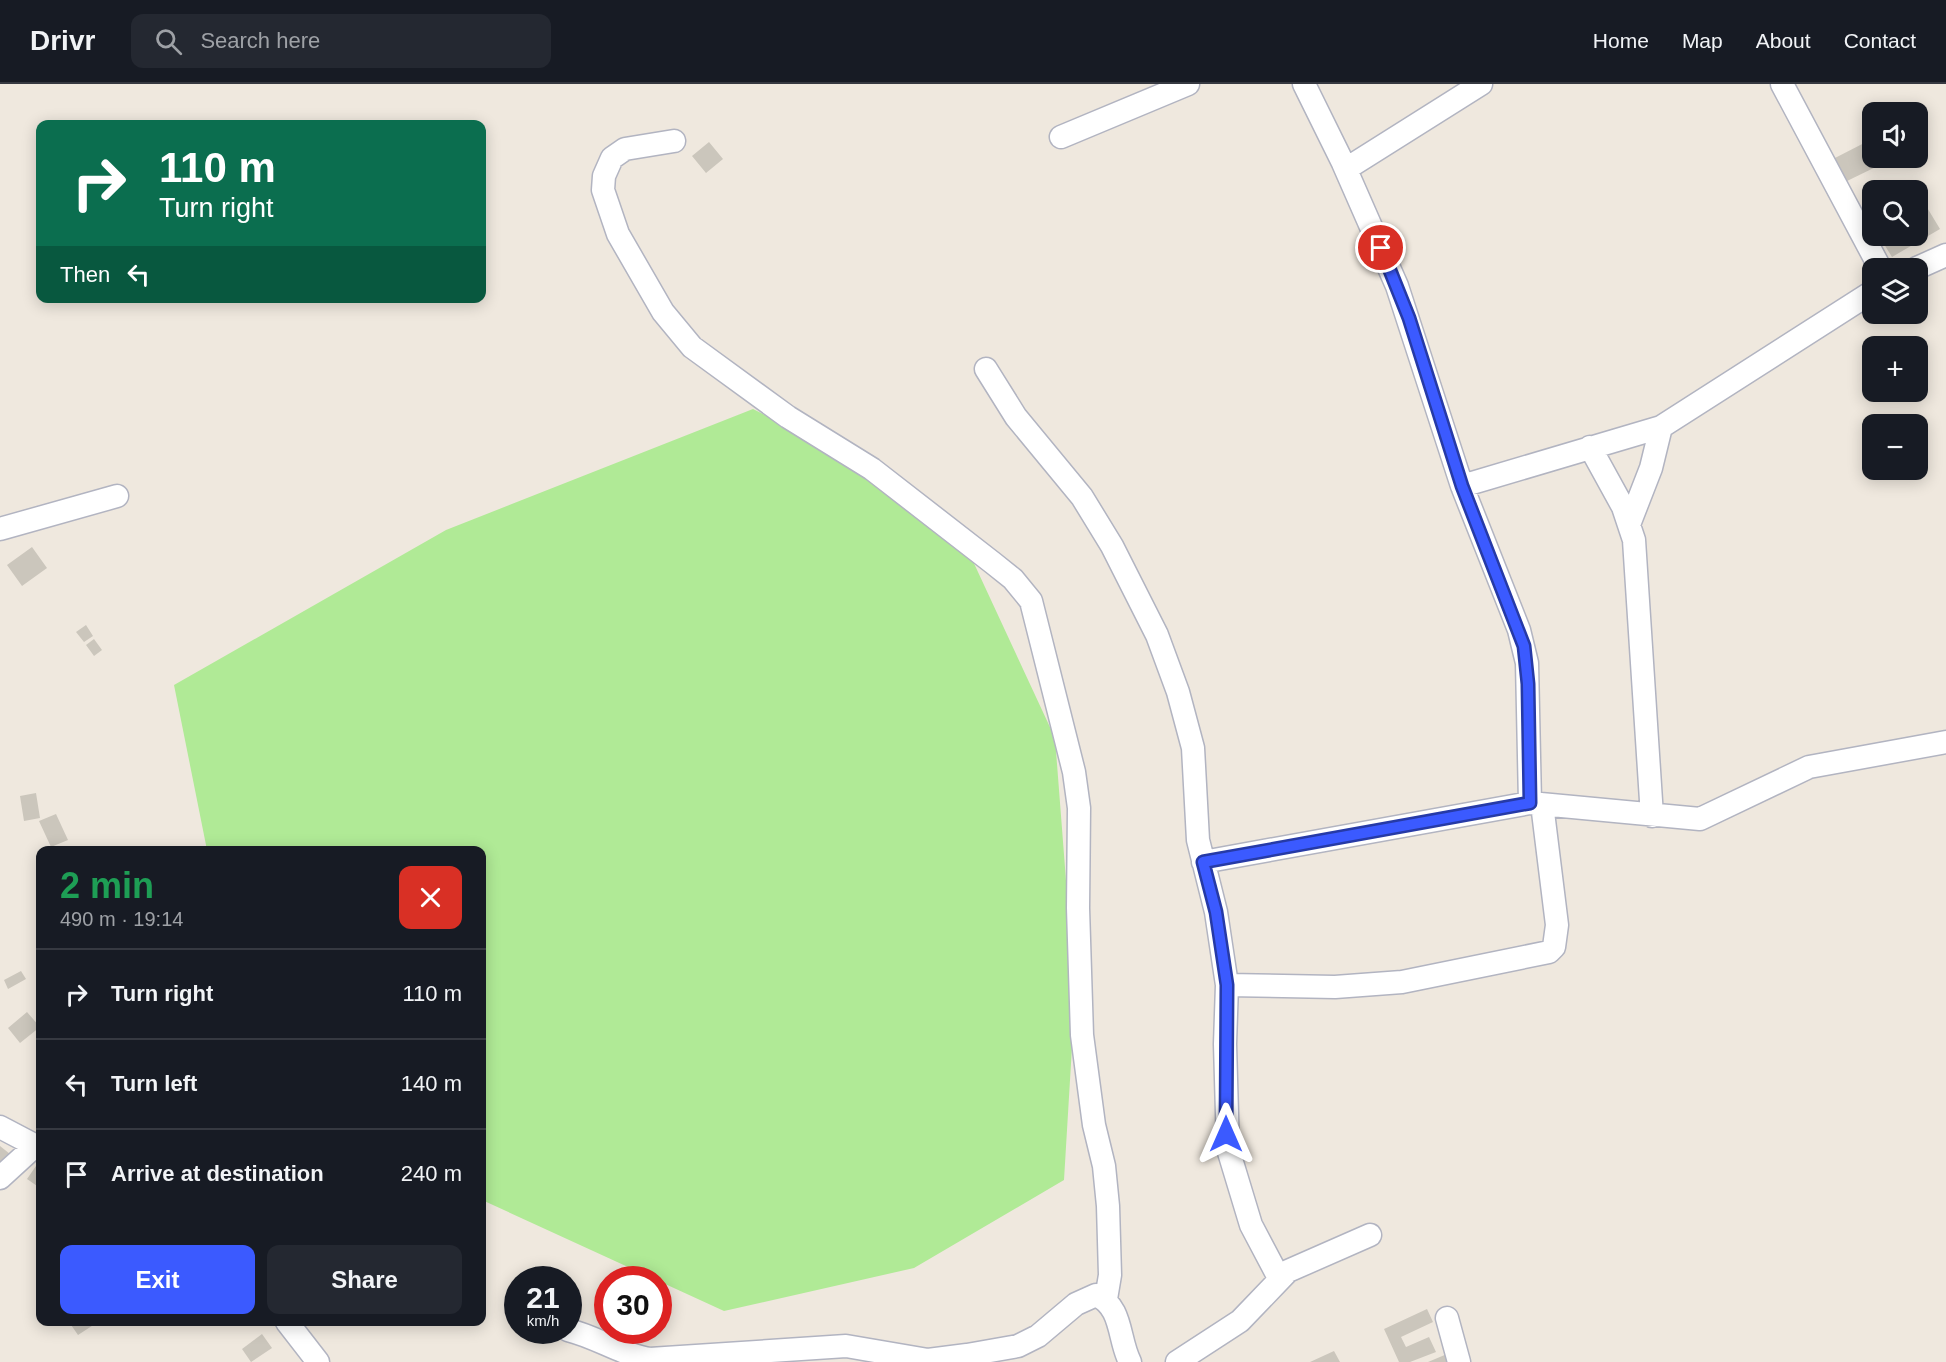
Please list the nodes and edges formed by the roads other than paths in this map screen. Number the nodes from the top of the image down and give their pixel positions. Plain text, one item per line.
1 (1188, 84) edge
2 (1304, 84) edge
3 (1481, 84) edge
4 (1782, 84) edge
5 (1061, 137) dead end
6 (674, 141) dead end
7 (1346, 169) junction
8 (1946, 255) edge
9 (1875, 258) edge
10 (1928, 263) edge
11 (1862, 298) edge
12 (986, 369) dead end
13 (1661, 428) junction
14 (1590, 447) junction
15 (1462, 486) junction
16 (117, 496) dead end
17 (1630, 522) junction
18 (0, 529) edge
19 (1946, 742) edge
20 (1536, 804) junction
21 (1652, 816) junction
22 (1203, 862) junction
23 (1227, 985) junction
24 (0, 1127) edge
25 (36, 1146) edge
26 (36, 1149) edge
27 (0, 1178) edge
28 (1370, 1235) dead end
29 (1279, 1278) junction
30 (1106, 1299) junction
31 (1447, 1318) dead end
32 (290, 1326) edge
33 (582, 1334) edge
34 (318, 1362) edge
35 (1130, 1362) edge
36 (1177, 1362) edge
37 (1459, 1362) edge

1 - 5 street
2 - 7 street
3 - 7 street
4 - 9 street
6 - 30 street
7 - 15 street
8 - 10 street
11 - 13 street
12 - 22 street
13 - 14 street
13 - 17 street
14 - 15 street
14 - 17 street
15 - 20 street
16 - 18 street
17 - 21 street
19 - 21 street
20 - 21 street
20 - 22 street
20 - 23 street
22 - 23 street
23 - 29 street
24 - 25 street
26 - 27 street
28 - 29 street
29 - 36 street
30 - 33 street
30 - 35 street
31 - 37 street
32 - 34 street

